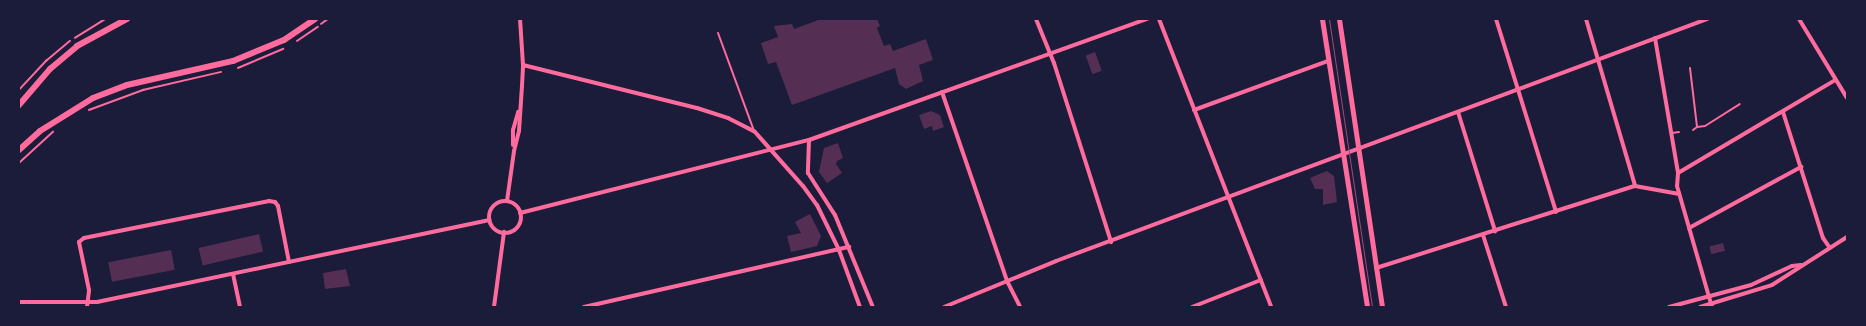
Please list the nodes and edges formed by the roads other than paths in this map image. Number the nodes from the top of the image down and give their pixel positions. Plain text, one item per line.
1 (127, 19) edge
2 (315, 19) edge
3 (520, 19) edge
4 (1036, 19) edge
5 (1147, 19) edge
6 (1159, 19) edge
7 (1322, 19) edge
8 (1339, 19) edge
9 (1496, 19) edge
10 (1586, 19) edge
11 (1707, 19) edge
12 (1799, 19) edge
13 (718, 33) dead end
14 (1655, 38) junction
15 (1050, 53) junction
16 (1599, 59) junction
17 (1328, 61) junction
18 (523, 65) junction
19 (1690, 68) dead end
20 (1835, 80) junction
21 (1517, 89) junction
22 (942, 92) junction
23 (1847, 98) edge
24 (1740, 104) dead end
25 (19, 105) edge
26 (1194, 110) junction
27 (1458, 112) junction
28 (1783, 112) junction
29 (1697, 127) junction
30 (1693, 130) dead end
31 (755, 132) junction
32 (1679, 132) dead end
33 (1670, 133) junction
34 (808, 140) junction
35 (1359, 148) junction
36 (19, 150) edge
37 (771, 151) junction
38 (1343, 154) junction
39 (1801, 167) junction
40 (1678, 174) junction
41 (1635, 186) junction
42 (1679, 194) junction
43 (1228, 197) junction
44 (507, 201) junction
45 (1556, 212) junction
46 (520, 213) junction
47 (490, 220) junction
48 (1689, 228) junction
49 (1495, 231) junction
50 (504, 232) junction
51 (1483, 235) junction
52 (1847, 237) edge
53 (1111, 242) junction
54 (849, 247) junction
55 (1830, 248) junction
56 (839, 250) junction
57 (290, 262) junction
58 (1801, 265) junction
59 (1376, 268) junction
60 (233, 274) junction
61 (1261, 280) junction
62 (1008, 281) junction
63 (1709, 296) junction
64 (19, 302) edge
65 (87, 305) edge
66 (1712, 306) edge
67 (240, 307) edge
68 (494, 307) edge
69 (584, 307) edge
70 (860, 307) edge
71 (873, 307) edge
72 (944, 307) edge
73 (1020, 307) edge
74 (1192, 307) edge
75 (1271, 307) edge
76 (1367, 307) edge
77 (1382, 307) edge
78 (1506, 307) edge
79 (1669, 307) edge
80 (1700, 307) edge

1 - 25 main road
2 - 36 main road
3 - 18 street
4 - 15 street
5 - 15 street
6 - 26 street
7 - 17 street
8 - 35 street
9 - 21 street
10 - 16 street
11 - 14 street
12 - 20 street
13 - 31 lane
14 - 16 street
14 - 33 street
15 - 22 street
15 - 53 street
16 - 21 street
16 - 41 street
17 - 26 street
17 - 38 street
18 - 31 street
18 - 44 street
19 - 29 lane
20 - 23 street
20 - 28 street
21 - 27 street
21 - 45 street
22 - 34 street
22 - 62 street
24 - 29 lane
26 - 43 street
27 - 35 street
27 - 49 street
28 - 39 street
28 - 40 street
29 - 30 lane
31 - 37 street
32 - 33 lane
33 - 40 street
34 - 37 street
34 - 54 street
35 - 38 street
35 - 59 street
37 - 46 street
37 - 56 street
38 - 43 street
38 - 76 street
39 - 48 street
39 - 55 street
40 - 42 street
41 - 42 street
41 - 45 street
42 - 48 street
43 - 53 street
43 - 61 street
44 - 46 street
44 - 47 street
45 - 49 street
46 - 50 street
47 - 50 street
47 - 57 street
48 - 63 street
49 - 51 street
50 - 68 street
51 - 59 street
51 - 78 street
52 - 55 street
53 - 62 street
54 - 56 street
54 - 71 street
55 - 58 street
56 - 69 street
56 - 70 street
57 - 60 street
57 - 65 street
58 - 63 street
58 - 66 street
59 - 77 street
60 - 65 street
60 - 67 street
61 - 74 street
61 - 75 street
62 - 72 street
62 - 73 street
63 - 66 street
63 - 79 street
64 - 65 street
66 - 80 street

